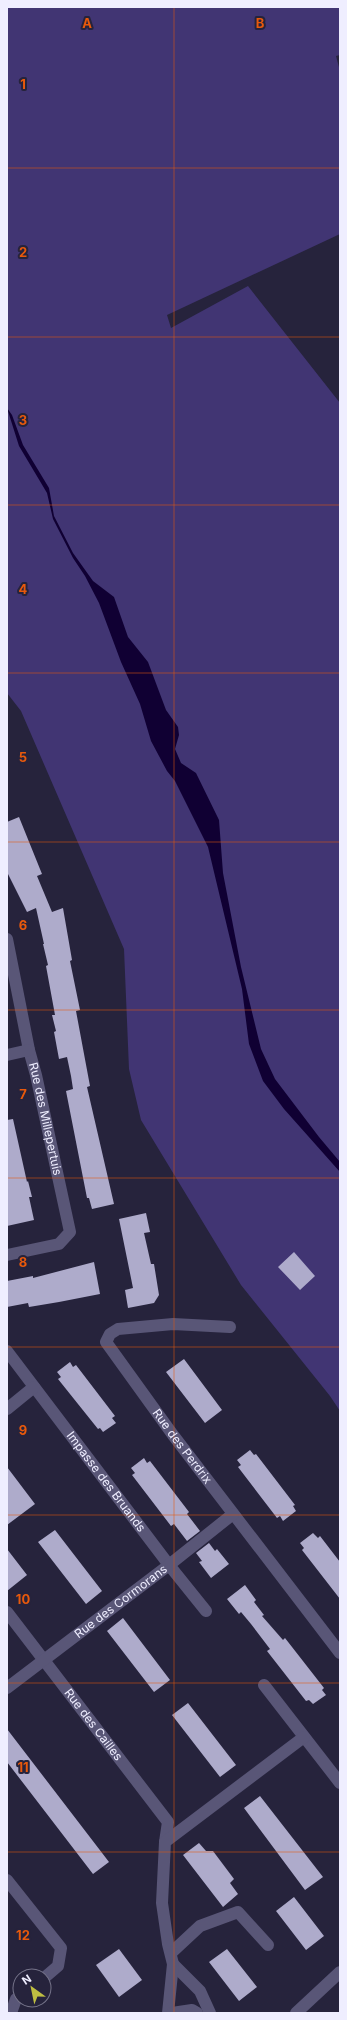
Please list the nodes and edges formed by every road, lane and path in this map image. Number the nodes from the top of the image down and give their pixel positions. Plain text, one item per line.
1 (7, 939) edge
2 (29, 1050) junction
3 (7, 1055) edge
4 (7, 1255) edge
5 (230, 1326) dead end
6 (7, 1351) edge
7 (34, 1387) junction
8 (7, 1409) edge
9 (233, 1514) junction
10 (169, 1565) junction
11 (206, 1611) dead end
12 (7, 1612) edge
13 (340, 1652) edge
14 (43, 1660) junction
15 (264, 1685) dead end
16 (7, 1688) edge
17 (304, 1737) junction
18 (340, 1782) edge
19 (165, 1842) junction
20 (7, 1880) edge
21 (268, 1945) dead end
22 (172, 1958) junction
23 (52, 1971) edge
24 (340, 1972) edge
25 (168, 2013) edge
26 (172, 2013) edge
27 (197, 2013) edge
28 (210, 2013) edge
29 (296, 2013) edge

1 - 2 street, Rue des Millepertuis
2 - 3 street
2 - 4 street, Rue des Millepertuis
5 - 9 street, Rue des Perdrix
6 - 7 street, Impasse des Bruands
7 - 8 street
7 - 10 street, Impasse des Bruands
9 - 10 street, Rue des Cormorans
9 - 13 street, Rue des Perdrix
10 - 11 street, Impasse des Bruands
10 - 14 street, Rue des Cormorans
12 - 14 street, Rue des Cailles
14 - 16 street, Rue des Cormorans
14 - 19 street, Rue des Cailles
15 - 17 street
17 - 18 street
17 - 19 street
19 - 22 street, Rue des Cailles
20 - 23 street
21 - 22 street
22 - 25 street
22 - 28 street
24 - 29 street
26 - 27 street

